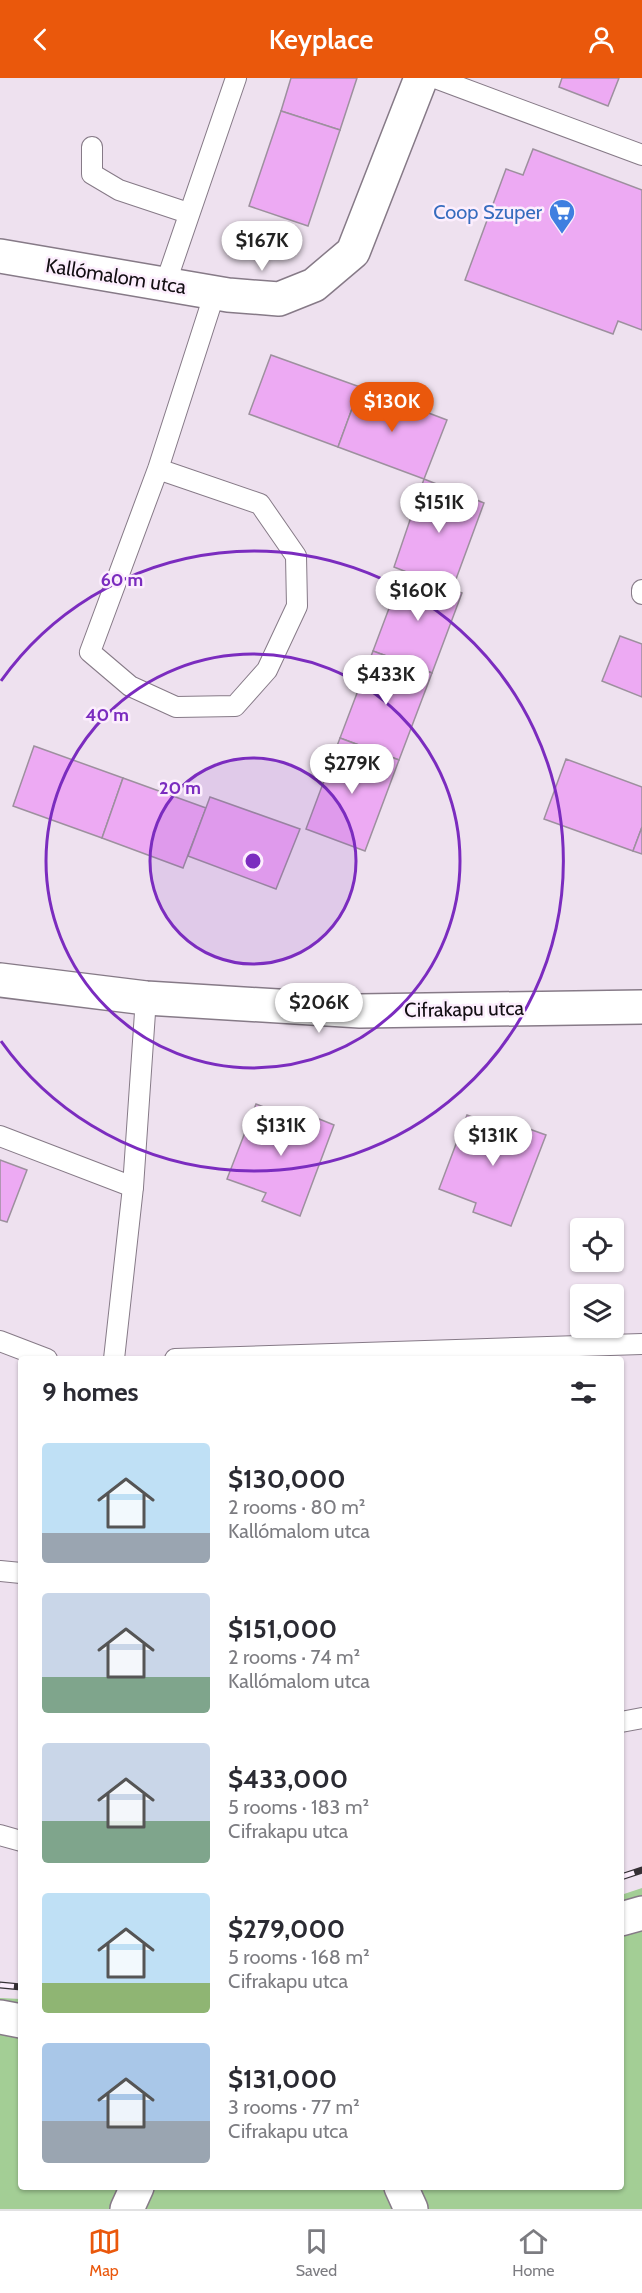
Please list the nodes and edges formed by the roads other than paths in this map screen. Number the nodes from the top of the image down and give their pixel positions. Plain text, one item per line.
1 (236, 78) edge
2 (422, 78) edge
3 (435, 78) edge
4 (93, 147) dead end
5 (642, 155) edge
6 (188, 213) junction
7 (0, 256) edge
8 (165, 285) junction
9 (215, 292) junction
10 (158, 469) junction
11 (0, 980) edge
12 (146, 998) junction
13 (642, 1007) edge
14 (0, 1136) edge
15 (133, 1187) junction
16 (0, 1341) edge
17 (642, 1344) edge
18 (39, 1356) edge
19 (114, 1356) edge
20 (268, 1356) edge
21 (0, 1571) edge
22 (18, 1574) edge
23 (642, 1718) edge
24 (624, 1721) edge
25 (0, 1835) edge
26 (18, 1839) edge
27 (642, 1913) edge
28 (624, 1918) edge
29 (0, 2018) edge
30 (18, 2021) edge
31 (136, 2190) edge
32 (402, 2190) edge
33 (127, 2209) edge
34 (411, 2209) edge

1 - 6 lane
2 - 9 street, Kallómalom utca
3 - 5 lane
4 - 6 lane
6 - 8 lane
7 - 8 street, Kallómalom utca
8 - 9 street, Kallómalom utca
9 - 10 lane
10 - 10 lane
11 - 12 street, Cifrakapu utca
12 - 13 street, Cifrakapu utca
12 - 15 lane
14 - 15 lane
15 - 19 lane
16 - 18 lane
17 - 20 lane
21 - 22 lane
23 - 24 lane
25 - 26 lane
27 - 28 street
29 - 30 street
31 - 33 street
32 - 34 street

